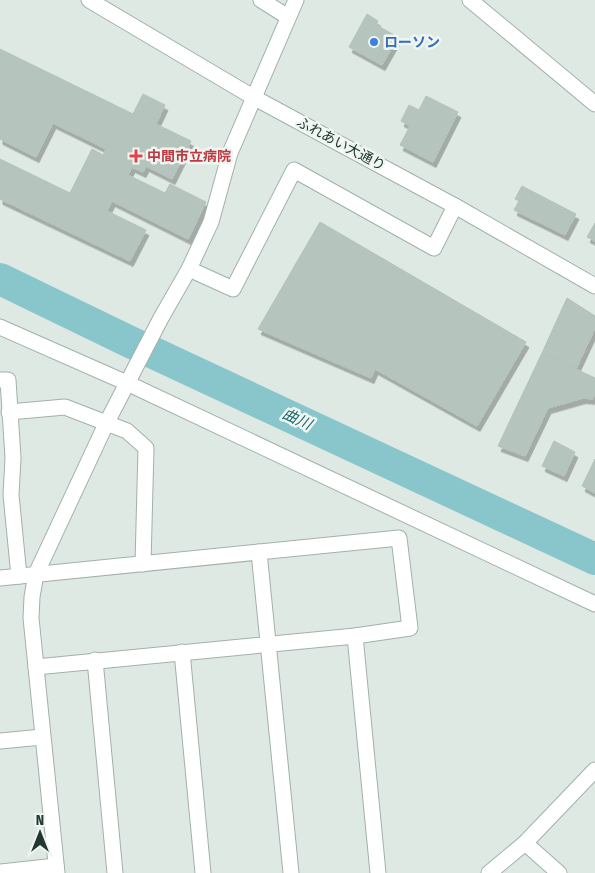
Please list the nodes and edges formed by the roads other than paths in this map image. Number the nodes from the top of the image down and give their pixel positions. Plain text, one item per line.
1 (89, 0) edge
2 (261, 0) edge
3 (296, 0) edge
4 (470, 0) edge
5 (288, 17) junction
6 (253, 97) junction
7 (595, 104) edge
8 (455, 206) junction
9 (189, 269) junction
10 (595, 286) edge
11 (0, 327) edge
12 (130, 377) junction
13 (0, 380) edge
14 (9, 412) junction
15 (106, 424) junction
16 (6, 458) edge
17 (259, 552) junction
18 (142, 564) junction
19 (36, 574) junction
20 (19, 576) junction
21 (0, 578) edge
22 (595, 604) edge
23 (356, 636) junction
24 (269, 644) junction
25 (182, 652) junction
26 (95, 660) junction
27 (36, 667) junction
28 (42, 737) junction
29 (0, 741) edge
30 (595, 770) edge
31 (525, 843) junction
32 (56, 870) edge
33 (0, 872) edge
34 (115, 873) edge
35 (203, 873) edge
36 (291, 873) edge
37 (378, 873) edge
38 (489, 873) edge
39 (559, 873) edge

1 - 6 street, ふれあい大通り
2 - 5 street
3 - 5 street
4 - 7 street
5 - 6 street
6 - 8 street, ふれあい大通り
6 - 9 street
8 - 9 street
8 - 10 street, ふれあい大通り
9 - 12 street
11 - 12 street
12 - 15 street
12 - 22 street
13 - 14 street
14 - 15 street
14 - 16 street
15 - 18 street
15 - 19 street
16 - 20 street
17 - 18 street
17 - 23 street
17 - 24 street
18 - 19 street
19 - 20 street
19 - 27 street
20 - 21 street
23 - 24 street
23 - 37 street
24 - 25 street
24 - 36 street
25 - 26 street
25 - 35 street
26 - 27 street
26 - 34 street
27 - 28 street
28 - 29 street
28 - 32 street
30 - 31 street
31 - 38 street
31 - 39 street
32 - 33 street

